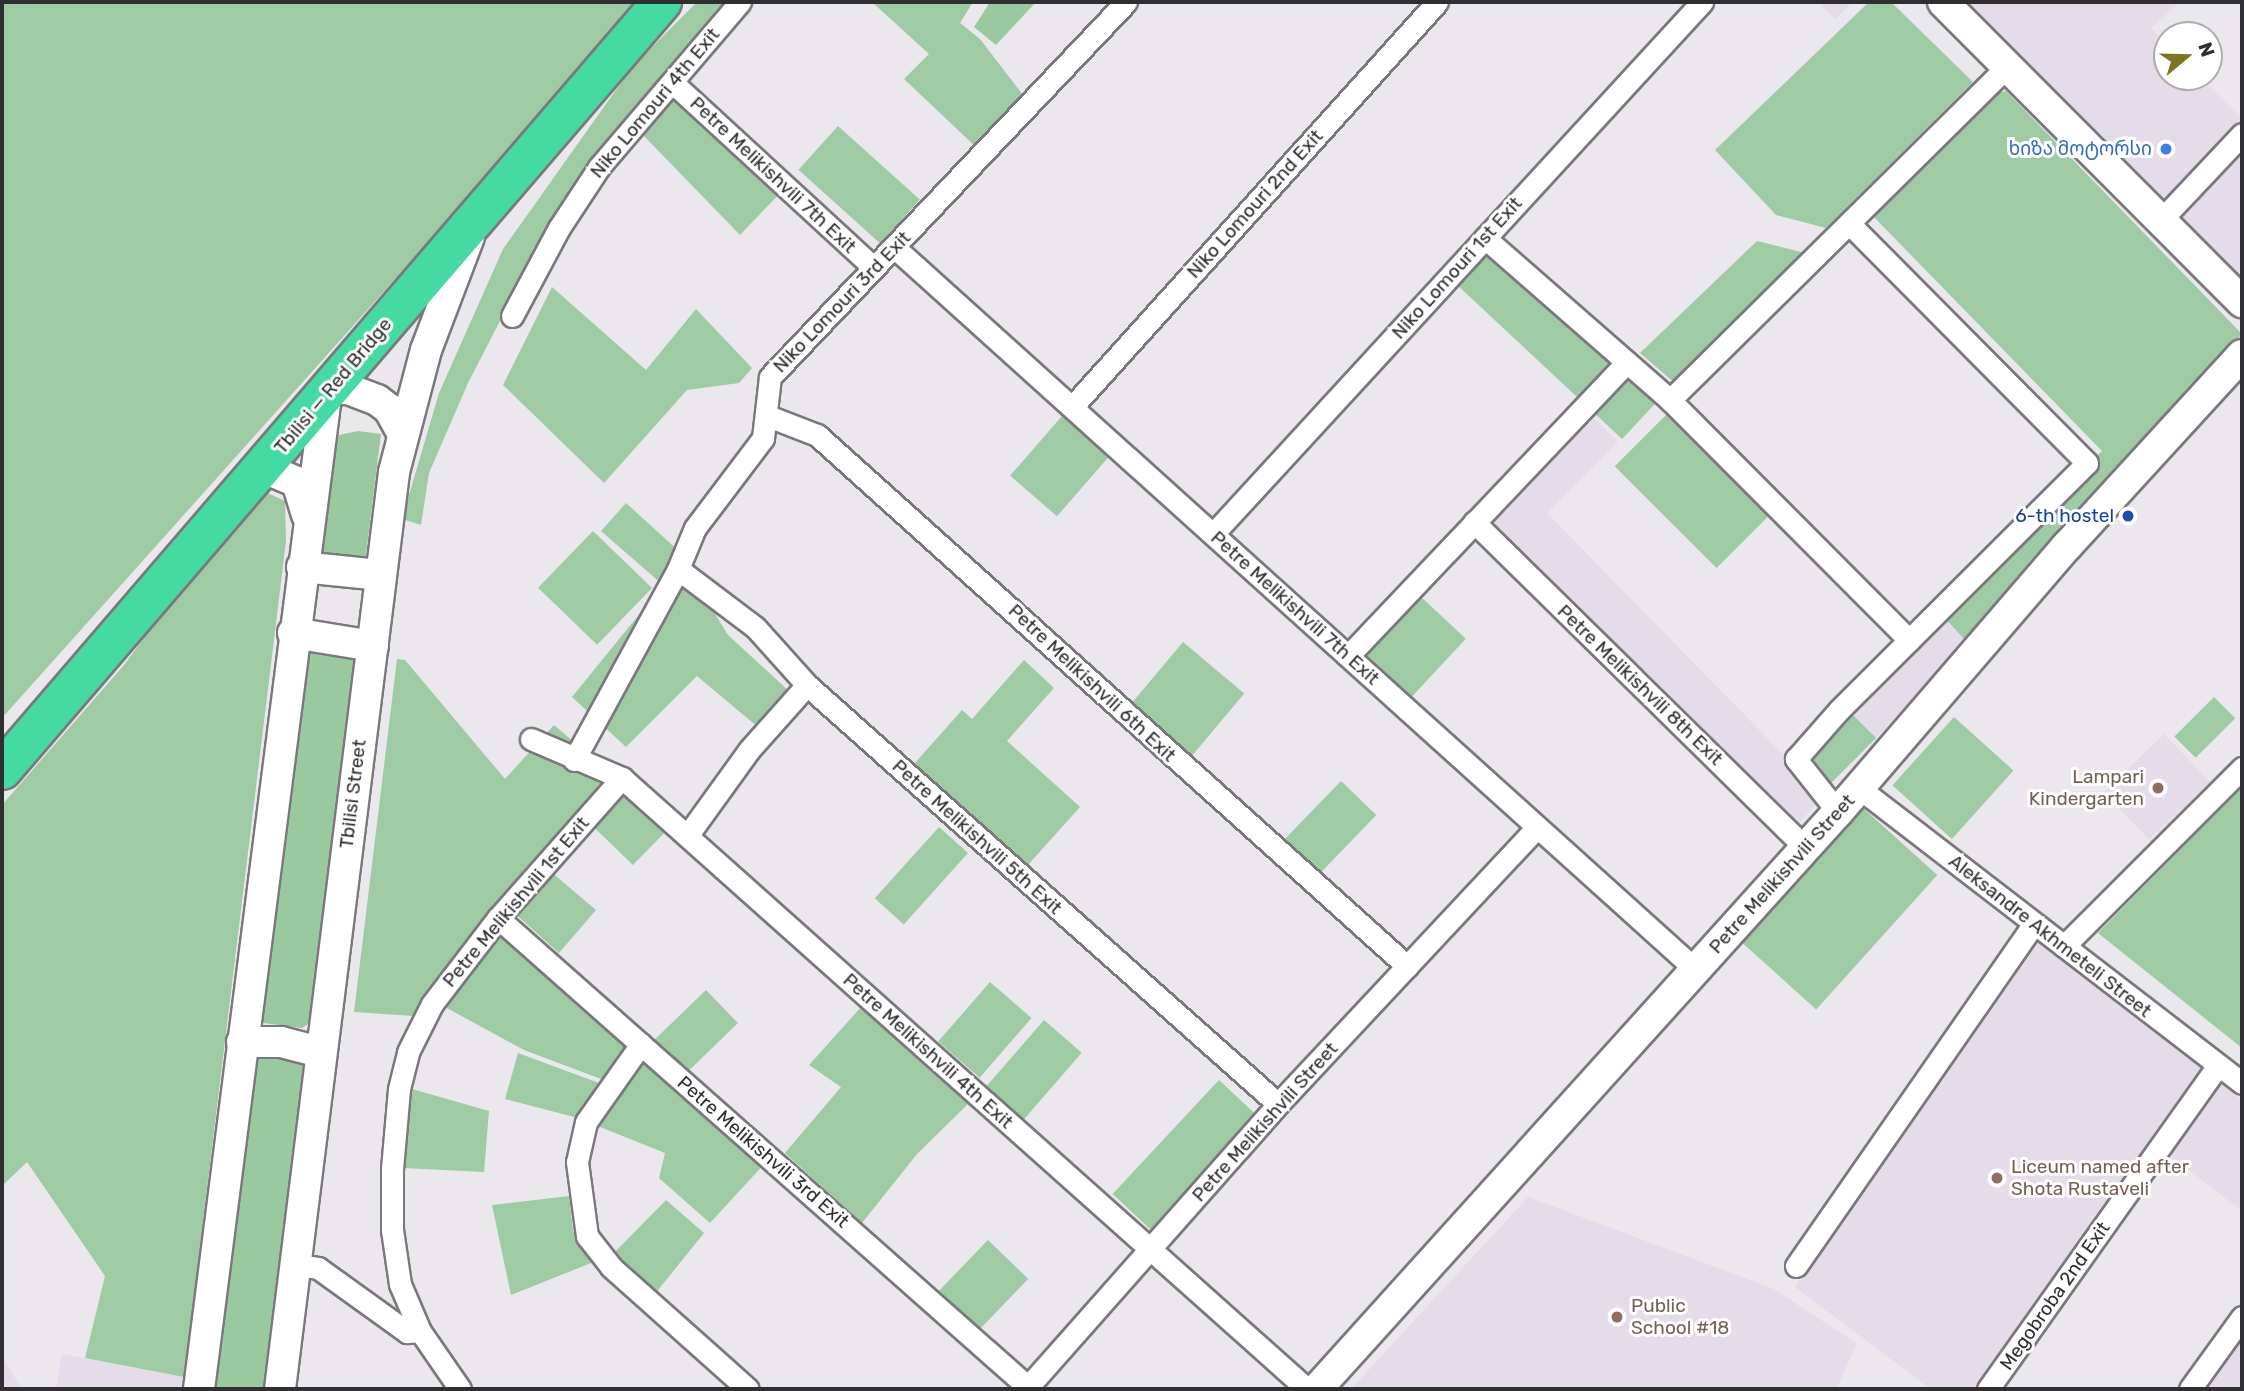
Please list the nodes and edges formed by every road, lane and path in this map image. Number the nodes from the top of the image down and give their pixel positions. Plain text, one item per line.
1 (662, 2) edge
2 (740, 2) edge
3 (1126, 2) edge
4 (1437, 2) edge
5 (1702, 2) edge
6 (1943, 2) edge
7 (2007, 66) junction
8 (673, 83) junction
9 (2242, 134) edge
10 (480, 212) junction
11 (2161, 220) junction
12 (1849, 223) junction
13 (1485, 238) junction
14 (894, 247) junction
15 (874, 268) junction
16 (2242, 302) edge
17 (512, 316) dead end
18 (2242, 355) edge
19 (1627, 362) junction
20 (329, 393) junction
21 (1670, 400) junction
22 (1072, 407) junction
23 (768, 416) junction
24 (402, 432) junction
25 (257, 476) junction
26 (309, 520) junction
27 (1474, 522) junction
28 (1213, 534) junction
29 (302, 567) junction
30 (677, 569) junction
31 (379, 575) junction
32 (293, 634) junction
33 (1909, 640) junction
34 (373, 646) junction
35 (1348, 656) junction
36 (807, 685) junction
37 (531, 739) dead end
38 (574, 760) junction
39 (2242, 768) edge
40 (2, 770) edge
41 (622, 778) junction
42 (1859, 789) junction
43 (1838, 811) junction
44 (1537, 827) junction
45 (687, 836) junction
46 (1806, 848) junction
47 (498, 918) junction
48 (2034, 923) junction
49 (2064, 946) junction
50 (1407, 966) junction
51 (1696, 970) junction
52 (323, 1022) junction
53 (244, 1029) junction
54 (641, 1044) junction
55 (320, 1052) junction
56 (2218, 1065) junction
57 (2242, 1083) edge
58 (1278, 1104) junction
59 (1152, 1251) junction
60 (297, 1265) junction
61 (1796, 1266) dead end
62 (2242, 1317) edge
63 (420, 1331) junction
64 (1027, 1388) edge
65 (199, 1389) edge
66 (280, 1389) edge
67 (460, 1389) edge
68 (748, 1389) edge
69 (1307, 1389) edge
70 (1317, 1389) edge
71 (1989, 1389) edge
72 (2190, 1389) edge

1 - 10 highway, Tbilisi — Red Bridge
2 - 8 street, Niko Lomouri 4th Exit
3 - 14 street, Niko Lomouri 3rd Exit
4 - 22 street, Niko Lomouri 2nd Exit
5 - 13 street, Niko Lomouri 1st Exit
6 - 7 main road
7 - 11 main road
7 - 12 street
8 - 15 street, Petre Melikishvili 7th Exit
8 - 17 street, Niko Lomouri 4th Exit
9 - 11 street
10 - 20 highway, Tbilisi — Red Bridge
10 - 24 main road, Tbilisi Street
11 - 16 main road
12 - 21 street
12 - 33 street
13 - 19 street
13 - 28 street, Niko Lomouri 1st Exit
14 - 15 street, Niko Lomouri 3rd Exit
14 - 22 street, Petre Melikishvili 7th Exit
15 - 23 street, Niko Lomouri 3rd Exit
18 - 42 main road, Petre Melikishvili Street
19 - 21 street
19 - 27 street
20 - 24 main road
20 - 25 highway, Tbilisi — Red Bridge
20 - 26 main road
21 - 33 street
22 - 28 street, Petre Melikishvili 7th Exit
23 - 30 street, Niko Lomouri 3rd Exit
23 - 50 street, Petre Melikishvili 6th Exit
24 - 31 main road, Tbilisi Street
25 - 26 main road
25 - 40 highway, Tbilisi — Red Bridge
26 - 29 main road
27 - 35 street
27 - 46 street, Petre Melikishvili 8th Exit
28 - 35 street, Petre Melikishvili 7th Exit
29 - 31 main road
29 - 32 main road
30 - 36 street, Petre Melikishvili 5th Exit
30 - 38 street, Niko Lomouri 3rd Exit
31 - 34 main road, Tbilisi Street
32 - 34 main road
32 - 53 main road
33 - 43 street
34 - 52 main road, Tbilisi Street
35 - 44 street, Petre Melikishvili 7th Exit
36 - 45 street
36 - 58 street, Petre Melikishvili 5th Exit
37 - 38 street, Petre Melikishvili 4th Exit
38 - 41 street, Petre Melikishvili 4th Exit
39 - 49 street
41 - 45 street, Petre Melikishvili 4th Exit
41 - 47 street, Petre Melikishvili 1st Exit
42 - 43 main road, Petre Melikishvili Street
42 - 48 street, Aleksandre Akhmeteli Street
43 - 46 main road, Petre Melikishvili Street
44 - 50 street, Petre Melikishvili Street
44 - 51 street, Petre Melikishvili 7th Exit
45 - 59 street, Petre Melikishvili 4th Exit
46 - 51 main road, Petre Melikishvili Street
47 - 54 street, Petre Melikishvili 3rd Exit
47 - 63 street, Petre Melikishvili 1st Exit
48 - 49 street, Aleksandre Akhmeteli Street
48 - 61 street
49 - 56 street, Aleksandre Akhmeteli Street
50 - 58 street, Petre Melikishvili Street
51 - 70 main road, Petre Melikishvili Street
52 - 53 main road
52 - 55 main road, Tbilisi Street
53 - 55 main road
53 - 65 main road
54 - 64 street, Petre Melikishvili 3rd Exit
54 - 68 street
55 - 60 main road, Tbilisi Street
56 - 57 street, Aleksandre Akhmeteli Street
56 - 71 street, Megobroba 2nd Exit
58 - 59 street, Petre Melikishvili Street
59 - 64 street, Petre Melikishvili Street
59 - 69 street, Petre Melikishvili 4th Exit
60 - 63 street
60 - 66 main road, Tbilisi Street
62 - 72 street
63 - 67 street, Petre Melikishvili 1st Exit

